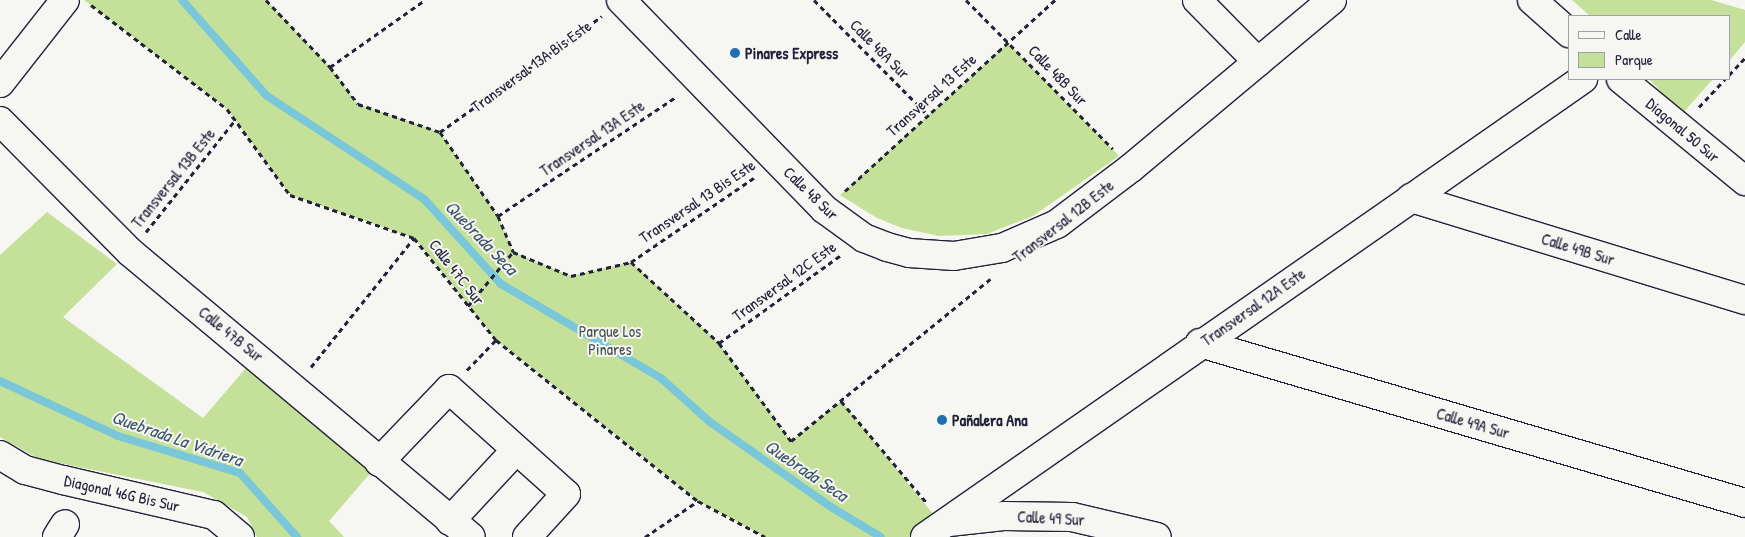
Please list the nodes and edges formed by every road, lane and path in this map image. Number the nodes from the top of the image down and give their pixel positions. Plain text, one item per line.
1 (65, 0) edge
2 (84, 0) edge
3 (266, 0) edge
4 (425, 0) edge
5 (814, 0) edge
6 (966, 0) edge
7 (1055, 0) edge
8 (1197, 0) edge
9 (1332, 0) edge
10 (1532, 0) edge
11 (622, 1) edge
12 (1568, 32) edge
13 (1008, 42) junction
14 (1745, 58) edge
15 (1258, 62) junction
16 (330, 68) junction
17 (1730, 74) edge
18 (1582, 80) edge
19 (1622, 80) edge
20 (1724, 80) edge
21 (700, 81) junction
22 (0, 83) edge
23 (928, 115) junction
24 (235, 120) junction
25 (0, 121) edge
26 (1680, 128) junction
27 (440, 132) junction
28 (778, 162) junction
29 (1131, 168) junction
30 (1745, 181) edge
31 (1411, 198) junction
32 (824, 209) junction
33 (498, 216) junction
34 (1057, 224) joint
35 (414, 238) junction
36 (864, 238) junction
37 (130, 252) junction
38 (513, 252) junction
39 (631, 262) junction
40 (995, 274) dead end
41 (1745, 300) edge
42 (468, 306) junction
43 (496, 340) junction
44 (719, 343) junction
45 (1200, 344) junction
46 (295, 387) junction
47 (449, 389) junction
48 (841, 401) junction
49 (516, 450) junction
50 (0, 455) edge
51 (379, 462) junction
52 (698, 501) junction
53 (1745, 503) edge
54 (460, 529) edge
55 (934, 530) edge
56 (240, 537) edge
57 (527, 537) edge
58 (645, 537) edge
59 (765, 537) edge
60 (1157, 537) edge

1 - 22 street
2 - 24 path, Calle 47C Sur
3 - 16 path
4 - 16 path
5 - 23 path, Calle 48A Sur
6 - 13 path, Calle 48B Sur
7 - 13 path, Transversal 13 Este
8 - 15 street
9 - 15 street, Transversal 12B Este
10 - 12 street
11 - 21 street, Calle 48 Sur
11 - 27 path, Transversal 13A Bis Este
13 - 23 path, Transversal 13 Este
13 - 29 path, Calle 48B Sur
14 - 17 path
15 - 29 street, Transversal 12B Este
16 - 27 path
18 - 31 street, Transversal 12A Este
19 - 26 street, Diagonal 50 Sur
20 - 26 path
21 - 28 street, Calle 48 Sur
21 - 33 path, Transversal 13A Este
23 - 32 path, Transversal 13 Este
24 - 35 path, Calle 47C Sur
24 - 37 path, Transversal 13B Este
25 - 37 street, Calle 47B Sur
26 - 30 street, Diagonal 50 Sur
27 - 33 path
28 - 32 street, Calle 48 Sur
28 - 39 path, Transversal 13 Bis Este
29 - 34 street, Transversal 12B Este
31 - 41 street, Calle 49B Sur
31 - 45 street, Transversal 12A Este
32 - 36 street, Calle 48 Sur
33 - 38 path
34 - 36 street, Calle 48 Sur
35 - 42 path, Calle 47C Sur
35 - 46 path
36 - 44 path, Transversal 12C Este
37 - 46 street, Calle 47B Sur
38 - 39 path
38 - 42 path
39 - 44 path
40 - 48 path
42 - 43 path, Calle 47C Sur
43 - 47 path
43 - 52 path, Calle 47C Sur
44 - 48 path
45 - 53 street, Calle 49A Sur
45 - 55 street, Transversal 12A Este
46 - 51 street, Calle 47B Sur
47 - 49 street
47 - 51 street
48 - 55 path
49 - 54 street
49 - 57 street
50 - 56 street, Diagonal 46G Bis Sur
51 - 54 street, Calle 47B Sur
52 - 58 path
52 - 59 path, Calle 47C Sur
55 - 60 street, Calle 49 Sur

